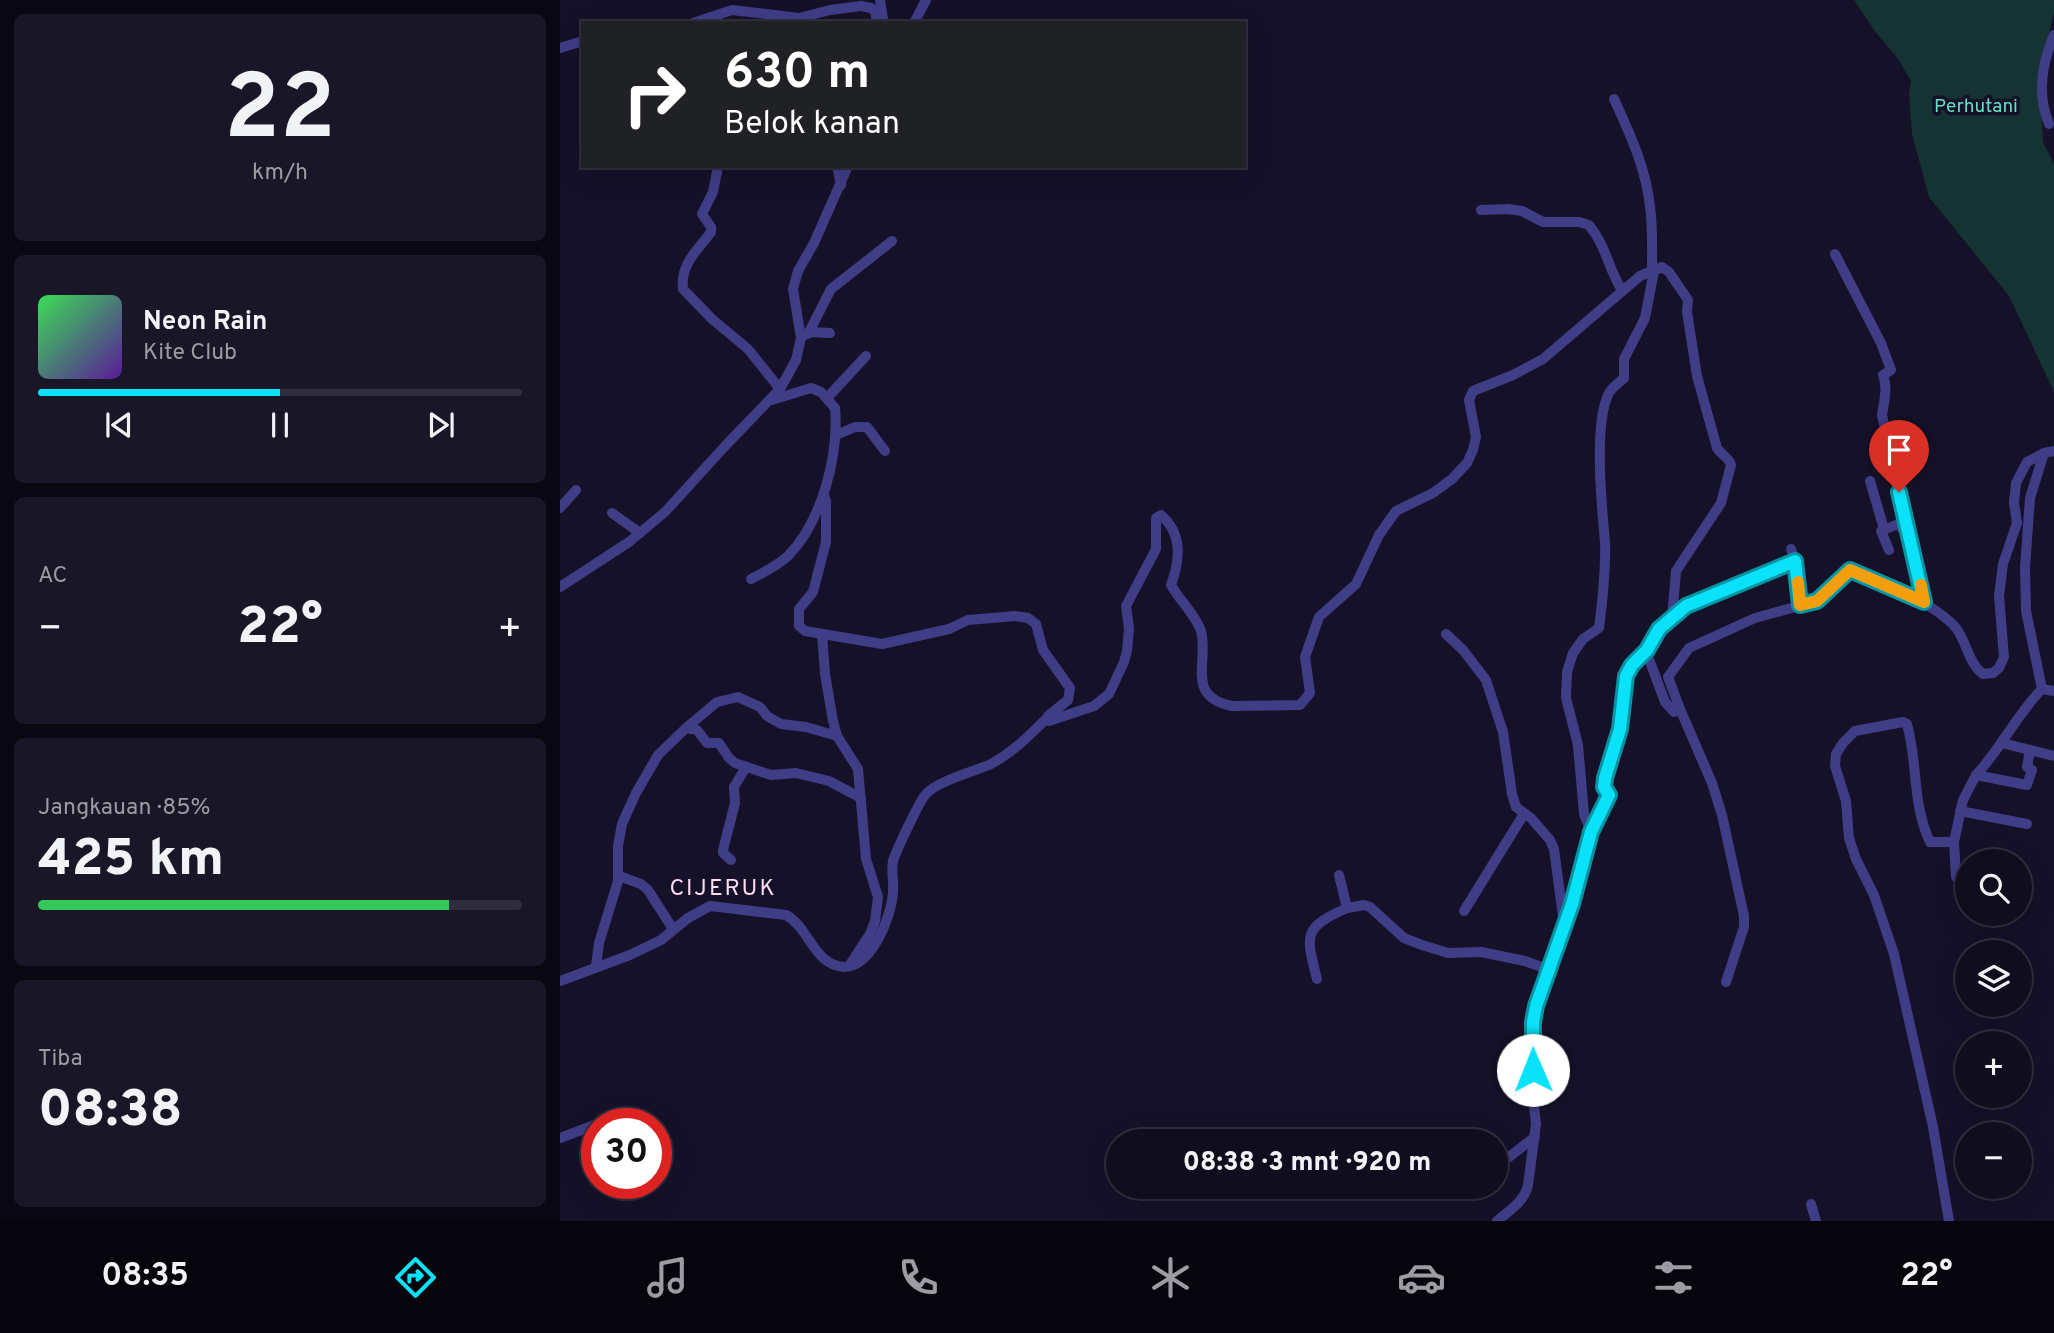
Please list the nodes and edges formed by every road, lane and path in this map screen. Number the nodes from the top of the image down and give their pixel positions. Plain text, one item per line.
1 (880, 0) edge
2 (926, 0) edge
3 (699, 21) edge
4 (877, 21) edge
5 (883, 21) edge
6 (915, 21) edge
7 (2054, 35) edge
8 (581, 42) edge
9 (560, 48) edge
10 (2042, 97) junction
11 (1614, 99) dead end
12 (2054, 103) edge
13 (2049, 124) dead end
14 (837, 168) edge
15 (847, 168) edge
16 (717, 172) dead end
17 (841, 186) junction
18 (1481, 210) dead end
19 (892, 241) dead end
20 (1835, 254) dead end
21 (1653, 271) junction
22 (1622, 289) junction
23 (830, 333) dead end
24 (805, 335) junction
25 (866, 356) dead end
26 (780, 389) junction
27 (827, 398) junction
28 (768, 401) junction
29 (836, 435) junction
30 (885, 451) dead end
31 (2049, 452) edge
32 (2027, 462) junction
33 (2037, 472) junction
34 (1870, 481) dead end
35 (576, 490) dead end
36 (824, 495) junction
37 (560, 508) edge
38 (612, 513) dead end
39 (1884, 529) junction
40 (640, 533) junction
41 (1909, 540) junction
42 (1791, 549) dead end
43 (1889, 550) dead end
44 (1795, 561) junction
45 (751, 579) dead end
46 (560, 586) edge
47 (1924, 602) junction
48 (1800, 605) junction
49 (1672, 617) junction
50 (822, 634) junction
51 (1446, 634) dead end
52 (1647, 650) junction
53 (2042, 689) junction
54 (2054, 691) edge
55 (1680, 709) junction
56 (1046, 718) junction
57 (686, 728) junction
58 (837, 736) junction
59 (2002, 743) junction
60 (2030, 750) junction
61 (2054, 756) edge
62 (746, 767) junction
63 (1976, 775) junction
64 (861, 798) junction
65 (1960, 811) junction
66 (1524, 814) junction
67 (2027, 824) dead end
68 (1591, 832) junction
69 (1954, 842) junction
70 (731, 860) dead end
71 (1955, 860) edge
72 (1339, 875) dead end
73 (619, 876) junction
74 (1347, 908) junction
75 (1464, 911) dead end
76 (1564, 925) junction
77 (673, 929) junction
78 (596, 966) junction
79 (849, 966) junction
80 (1549, 970) junction
81 (1317, 979) dead end
82 (560, 981) edge
83 (1726, 982) dead end
84 (581, 1130) edge
85 (1535, 1137) junction
86 (560, 1138) edge
87 (1508, 1158) edge
88 (1811, 1204) dead end
89 (1497, 1221) edge
90 (1816, 1221) edge
91 (1949, 1221) edge

1 - 5 street
2 - 6 street
3 - 4 street
7 - 10 street
8 - 9 street
10 - 12 street
10 - 13 street
11 - 21 street
14 - 17 street
15 - 17 street
16 - 26 street
17 - 24 street
18 - 22 street
19 - 24 street
20 - 41 street
21 - 22 street
21 - 49 street
21 - 68 street
22 - 56 street
23 - 24 street
24 - 26 street
25 - 27 street
26 - 28 street
27 - 28 street
27 - 29 street
28 - 40 street
29 - 30 street
29 - 36 street
31 - 32 street
31 - 33 street
32 - 33 street
32 - 47 street
33 - 53 street
34 - 39 street
35 - 37 street
36 - 45 street
36 - 50 street
38 - 40 street
39 - 41 street
39 - 43 street
40 - 46 street
41 - 47 street
42 - 44 street
44 - 48 street
44 - 49 street
47 - 48 street
48 - 55 street
49 - 52 street
50 - 56 street
50 - 58 street
51 - 66 street
52 - 55 street
52 - 68 street
53 - 54 street
53 - 59 street
55 - 83 street
56 - 79 street
57 - 58 street
57 - 62 street
57 - 73 street
58 - 64 street
59 - 60 street
59 - 63 street
60 - 61 street
60 - 63 street
62 - 64 street
62 - 70 street
63 - 65 street
64 - 79 street
65 - 67 street
65 - 69 street
66 - 75 street
66 - 76 street
68 - 76 street
69 - 71 street
69 - 91 street
72 - 74 street
73 - 77 street
73 - 78 street
74 - 80 street
74 - 81 street
76 - 80 street
77 - 78 street
77 - 79 street
78 - 82 street
80 - 85 street
84 - 86 street
85 - 87 street
85 - 89 street
88 - 90 street

